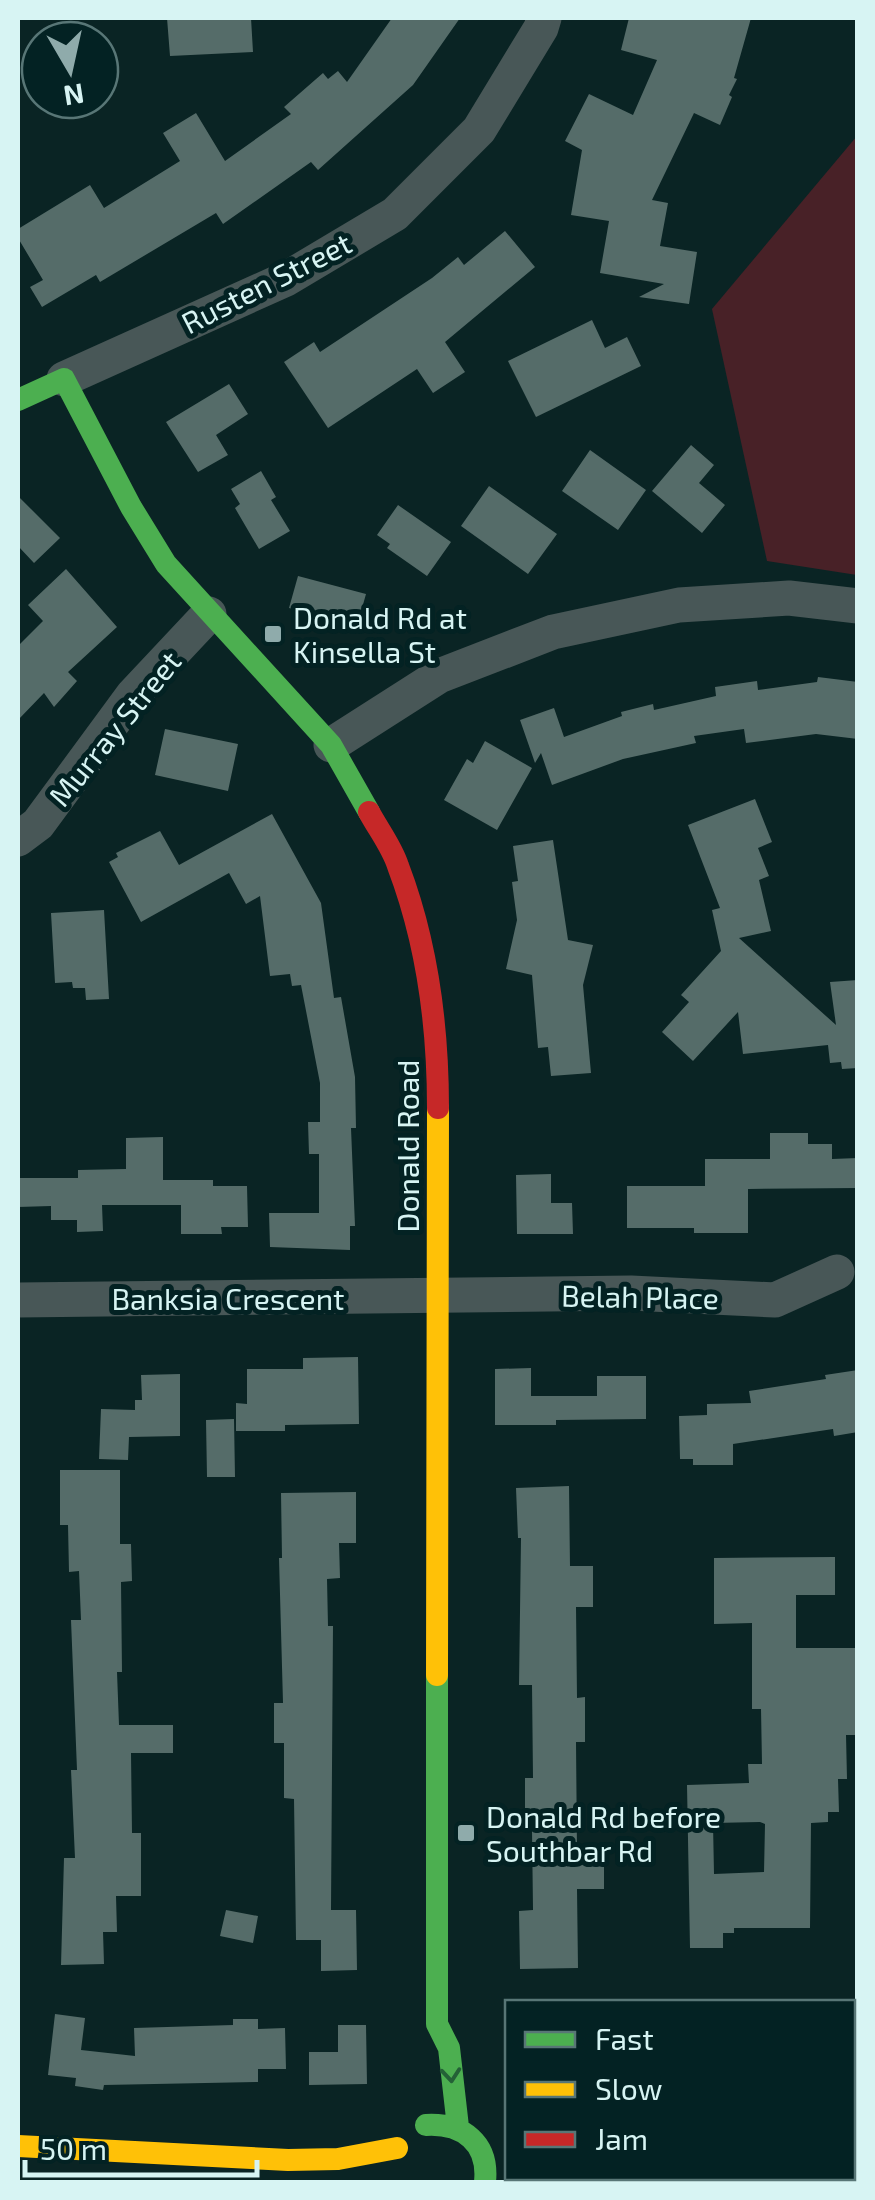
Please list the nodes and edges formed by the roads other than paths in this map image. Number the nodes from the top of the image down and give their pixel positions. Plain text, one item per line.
1 (544, 18) edge
2 (64, 379) junction
3 (18, 400) edge
4 (858, 606) edge
5 (209, 614) junction
6 (331, 745) junction
7 (18, 839) edge
8 (837, 1272) dead end
9 (438, 1296) junction
10 (18, 1300) edge
11 (437, 2024) junction
12 (425, 2047) dead end
13 (420, 2103) dead end
14 (467, 2133) junction
15 (403, 2140) junction
16 (505, 2142) edge
17 (18, 2146) edge
18 (391, 2177) dead end
19 (485, 2182) edge
20 (527, 2182) edge
21 (645, 2182) edge

1 - 2 street, Rusten Street
2 - 3 street, Rusten Street
2 - 5 street, Donald Road
4 - 6 street
5 - 6 street, Donald Road
5 - 7 street, Murray Street
6 - 9 street, Donald Road
8 - 9 street, Belah Place
9 - 10 street, Banksia Crescent
9 - 11 street, Donald Road
11 - 12 street, Donald Road
11 -> 14 street, Donald Road
13 - 15 street
14 - 15 street
14 - 16 street
14 - 19 street, Donald Road
15 - 17 street
15 - 18 street
20 - 21 street

